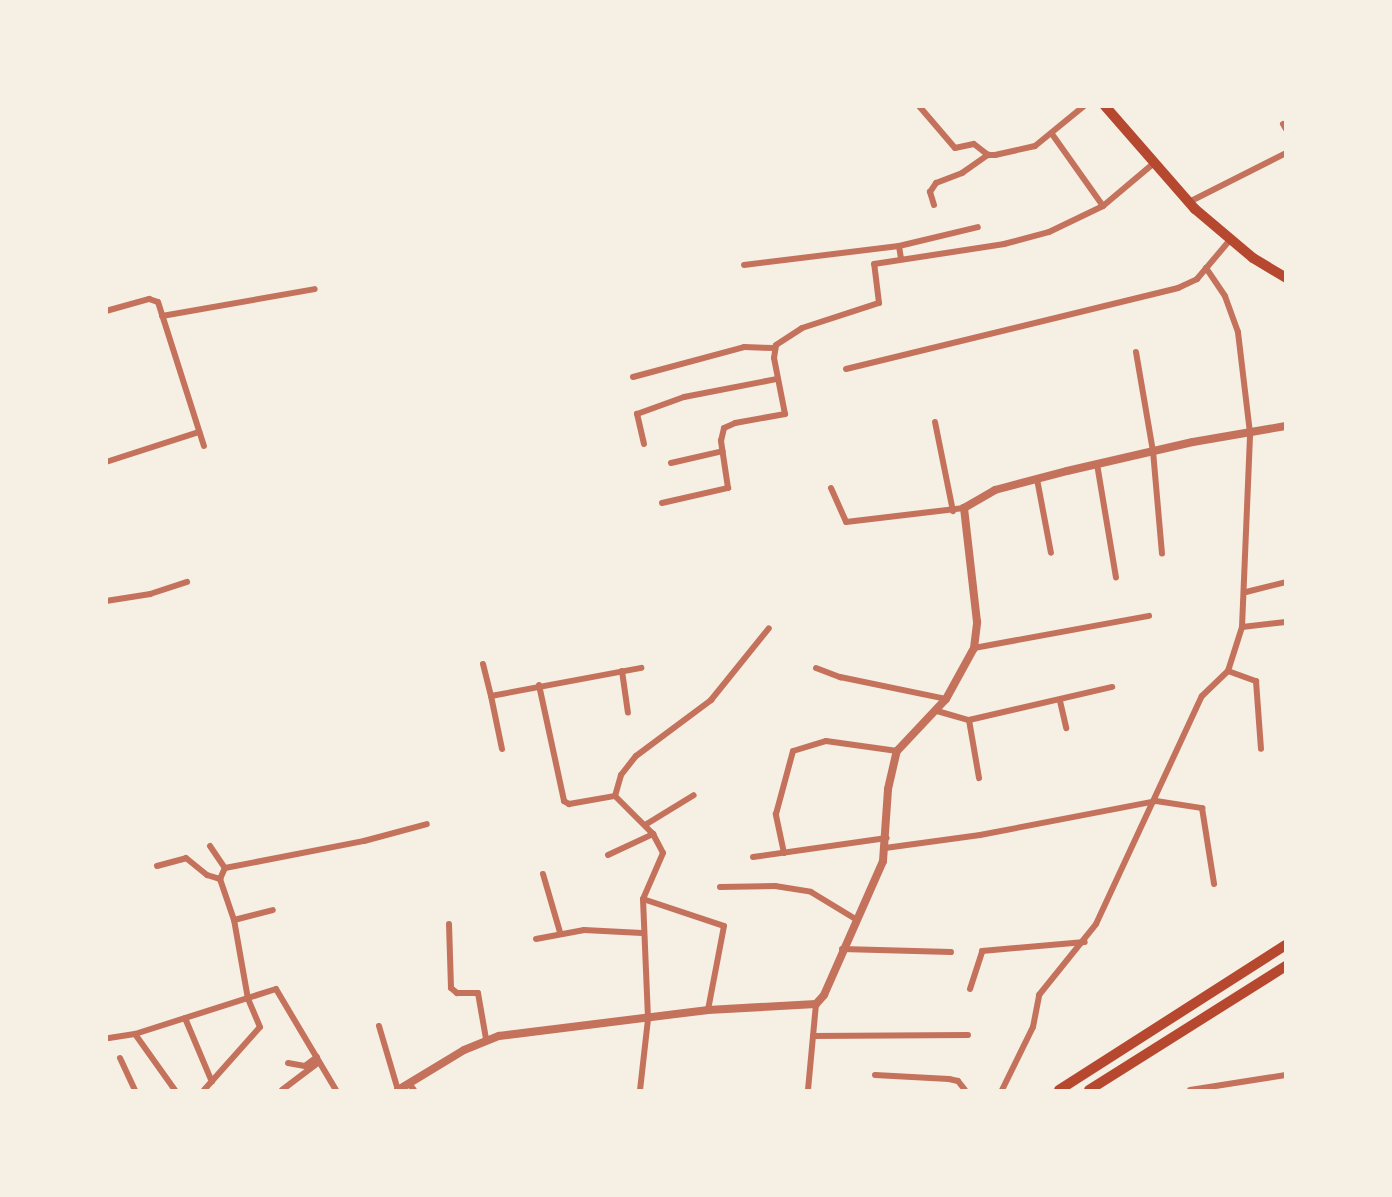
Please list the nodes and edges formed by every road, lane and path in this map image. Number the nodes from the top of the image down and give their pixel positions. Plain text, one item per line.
1 (919, 106) edge
2 (1084, 106) edge
3 (1105, 106) edge
4 (1052, 134) junction
5 (1286, 153) edge
6 (988, 155) junction
7 (1154, 163) junction
8 (1189, 202) junction
9 (934, 205) dead end
10 (1104, 206) junction
11 (978, 227) dead end
12 (1230, 240) junction
13 (899, 246) junction
14 (901, 258) junction
15 (744, 265) dead end
16 (1206, 268) junction
17 (1286, 278) edge
18 (315, 289) dead end
19 (106, 311) edge
20 (162, 316) junction
21 (775, 348) junction
22 (1136, 352) dead end
23 (846, 369) dead end
24 (633, 377) dead end
25 (777, 379) junction
26 (935, 422) dead end
27 (1286, 426) edge
28 (200, 432) junction
29 (1250, 433) junction
30 (644, 444) dead end
31 (204, 446) dead end
32 (723, 451) junction
33 (1153, 451) junction
34 (106, 462) edge
35 (671, 463) dead end
36 (1097, 464) junction
37 (1037, 479) junction
38 (831, 488) dead end
39 (662, 503) dead end
40 (964, 508) junction
41 (953, 511) junction
42 (1051, 553) dead end
43 (1162, 554) dead end
44 (1116, 577) dead end
45 (187, 582) dead end
46 (1286, 582) edge
47 (1246, 591) junction
48 (106, 601) edge
49 (1149, 616) dead end
50 (1286, 622) edge
51 (1242, 627) junction
52 (769, 628) dead end
53 (974, 648) junction
54 (483, 664) dead end
55 (816, 668) dead end
56 (641, 669) dead end
57 (622, 671) junction
58 (1228, 671) junction
59 (539, 685) junction
60 (1112, 687) dead end
61 (491, 696) junction
62 (946, 699) junction
63 (1060, 702) junction
64 (937, 711) junction
65 (628, 713) dead end
66 (969, 720) junction
67 (1066, 728) dead end
68 (502, 749) dead end
69 (1261, 749) dead end
70 (897, 751) junction
71 (979, 778) dead end
72 (694, 795) dead end
73 (615, 796) junction
74 (1156, 801) junction
75 (427, 824) dead end
76 (645, 825) junction
77 (653, 834) junction
78 (887, 838) junction
79 (210, 846) dead end
80 (885, 848) junction
81 (784, 853) junction
82 (608, 855) dead end
83 (753, 857) dead end
84 (157, 866) dead end
85 (225, 868) junction
86 (543, 874) dead end
87 (220, 879) junction
88 (1214, 884) dead end
89 (720, 887) dead end
90 (643, 899) junction
91 (273, 910) dead end
92 (234, 920) junction
93 (857, 920) junction
94 (449, 924) dead end
95 (560, 932) junction
96 (642, 933) junction
97 (536, 939) dead end
98 (1085, 942) junction
99 (1286, 945) edge
100 (841, 949) junction
101 (951, 952) dead end
102 (1286, 966) edge
103 (970, 989) dead end
104 (248, 999) junction
105 (816, 1004) junction
106 (708, 1010) junction
107 (185, 1018) junction
108 (648, 1019) junction
109 (379, 1026) dead end
110 (135, 1034) junction
111 (968, 1035) dead end
112 (813, 1036) junction
113 (109, 1038) dead end
114 (486, 1039) junction
115 (120, 1058) dead end
116 (318, 1060) junction
117 (288, 1063) dead end
118 (1286, 1075) edge
119 (875, 1076) dead end
120 (212, 1082) junction
121 (412, 1088) edge
122 (135, 1090) edge
123 (175, 1090) edge
124 (204, 1090) edge
125 (282, 1090) edge
126 (336, 1090) edge
127 (398, 1090) edge
128 (640, 1090) edge
129 (808, 1090) edge
130 (965, 1090) edge
131 (1002, 1090) edge
132 (1059, 1090) edge
133 (1089, 1090) edge
134 (1190, 1090) edge

1 - 6 street
2 - 4 street
3 - 7 highway
4 - 6 street
4 - 10 street
5 - 8 street
6 - 9 street
7 - 8 highway
7 - 10 street
8 - 12 highway
10 - 14 street
11 - 13 street
12 - 16 street
12 - 17 highway
13 - 14 street
13 - 15 street
14 - 21 street
16 - 23 street
16 - 29 street
18 - 20 street
19 - 20 street
20 - 28 street
21 - 24 street
21 - 25 street
22 - 33 street
25 - 30 street
25 - 32 street
26 - 41 street
27 - 29 street
28 - 31 street
28 - 34 street
29 - 33 street
29 - 47 street
32 - 35 street
32 - 39 street
33 - 36 street
33 - 43 street
36 - 37 street
36 - 44 street
37 - 40 street
37 - 42 street
38 - 41 street
40 - 41 street
40 - 53 street
45 - 48 street
46 - 47 street
47 - 51 street
49 - 53 street
50 - 51 street
51 - 58 street
52 - 73 street
53 - 62 street
54 - 61 street
55 - 62 street
56 - 57 street
57 - 59 street
57 - 65 street
58 - 69 street
58 - 74 street
59 - 61 street
59 - 73 street
60 - 63 street
61 - 68 street
62 - 64 street
63 - 66 street
63 - 67 street
64 - 66 street
64 - 70 street
66 - 71 street
70 - 78 street
70 - 81 street
72 - 76 street
73 - 76 street
74 - 80 street
74 - 88 street
74 - 98 street
75 - 85 street
76 - 77 street
77 - 82 street
77 - 90 street
78 - 80 street
78 - 81 street
79 - 85 street
80 - 93 street
81 - 83 street
84 - 87 street
85 - 87 street
86 - 95 street
87 - 92 street
89 - 93 street
90 - 96 street
90 - 106 street
91 - 92 street
92 - 104 street
93 - 100 street
94 - 114 street
95 - 96 street
95 - 97 street
96 - 108 street
98 - 103 street
98 - 131 street
99 - 132 highway
100 - 101 street
100 - 105 street
102 - 133 highway
104 - 107 street
104 - 116 street
104 - 120 street
105 - 106 street
105 - 112 street
106 - 108 street
107 - 110 street
107 - 120 street
108 - 114 street
108 - 128 street
109 - 127 street
110 - 113 street
110 - 123 street
111 - 112 street
112 - 129 street
114 - 121 street
115 - 122 street
116 - 117 street
116 - 125 street
116 - 126 street
118 - 134 street
119 - 130 street
120 - 124 street
121 - 127 street

